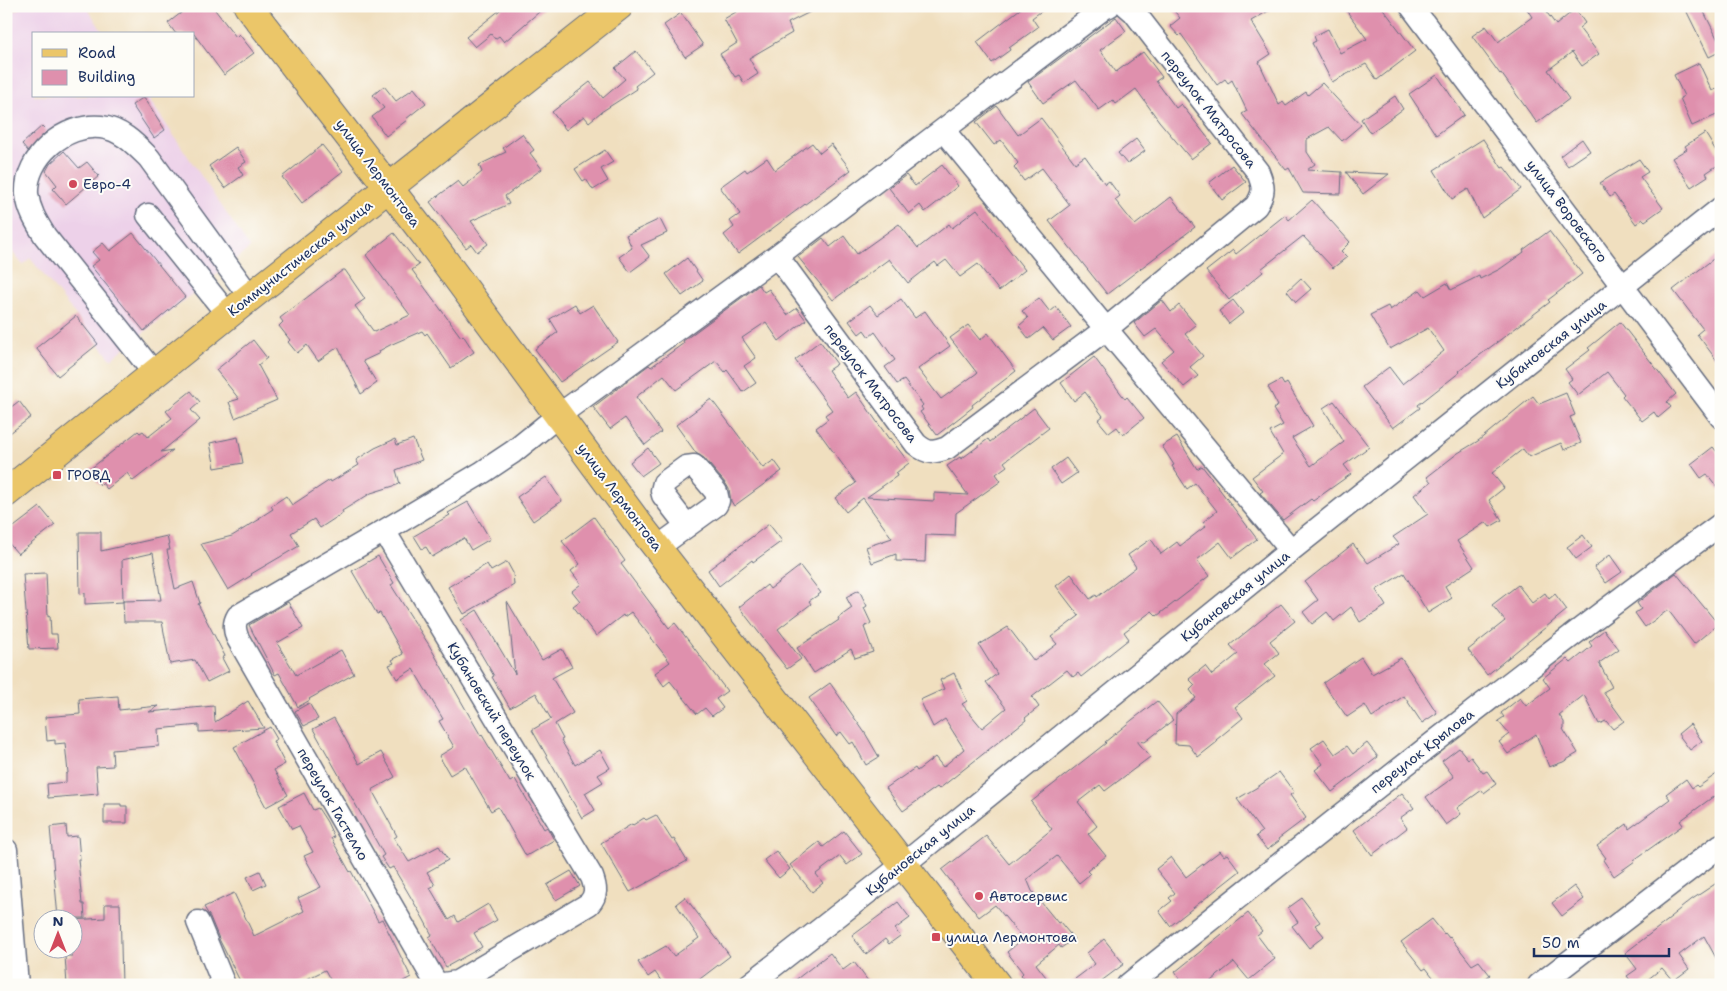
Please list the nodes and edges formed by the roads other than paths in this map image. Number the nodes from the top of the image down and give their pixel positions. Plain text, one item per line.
1 (248, 6) edge
2 (619, 6) edge
3 (1109, 6) edge
4 (1127, 6) edge
5 (1411, 6) edge
6 (944, 131) junction
7 (388, 187) junction
8 (1721, 208) edge
9 (148, 215) dead end
10 (777, 256) junction
11 (1624, 287) junction
12 (250, 297) junction
13 (228, 315) junction
14 (1106, 329) junction
15 (154, 373) junction
16 (559, 415) junction
17 (1721, 417) edge
18 (6, 493) edge
19 (1721, 524) edge
20 (687, 526) dead end
21 (384, 531) junction
22 (658, 547) junction
23 (1291, 550) junction
24 (1721, 845) edge
25 (6, 850) edge
26 (904, 864) junction
27 (596, 893) joint
28 (198, 922) dead end
29 (457, 983) edge
30 (17, 985) edge
31 (224, 985) edge
32 (749, 985) edge
33 (997, 985) edge
34 (1128, 985) edge
35 (1539, 985) edge

1 - 7 main road, улица Лермонтова
2 - 7 main road, Коммунистическая улица
3 - 6 street
4 - 14 street, переулок Матросова
5 - 11 street, улица Воровского
6 - 10 street
6 - 14 street
7 - 12 main road, Коммунистическая улица
7 - 16 main road, улица Лермонтова
8 - 11 street, Кубановская улица
9 - 13 street
10 - 14 street, переулок Матросова
10 - 16 street
11 - 17 street, улица Воровского
11 - 23 street, Кубановская улица
12 - 13 main road, Коммунистическая улица
12 - 15 street
13 - 15 main road, Коммунистическая улица
14 - 23 street
15 - 18 main road, Коммунистическая улица
16 - 21 street
16 - 22 main road, улица Лермонтова
19 - 34 street, переулок Крылова
20 - 22 street
21 - 27 street, Кубановский переулок
21 - 29 street, переулок Гастелло
22 - 26 main road, улица Лермонтова
23 - 26 street, Кубановская улица
24 - 35 street
25 - 30 street
26 - 32 street, Кубановская улица
26 - 33 main road, улица Лермонтова
27 - 29 street, переулок Гастелло
28 - 31 street

